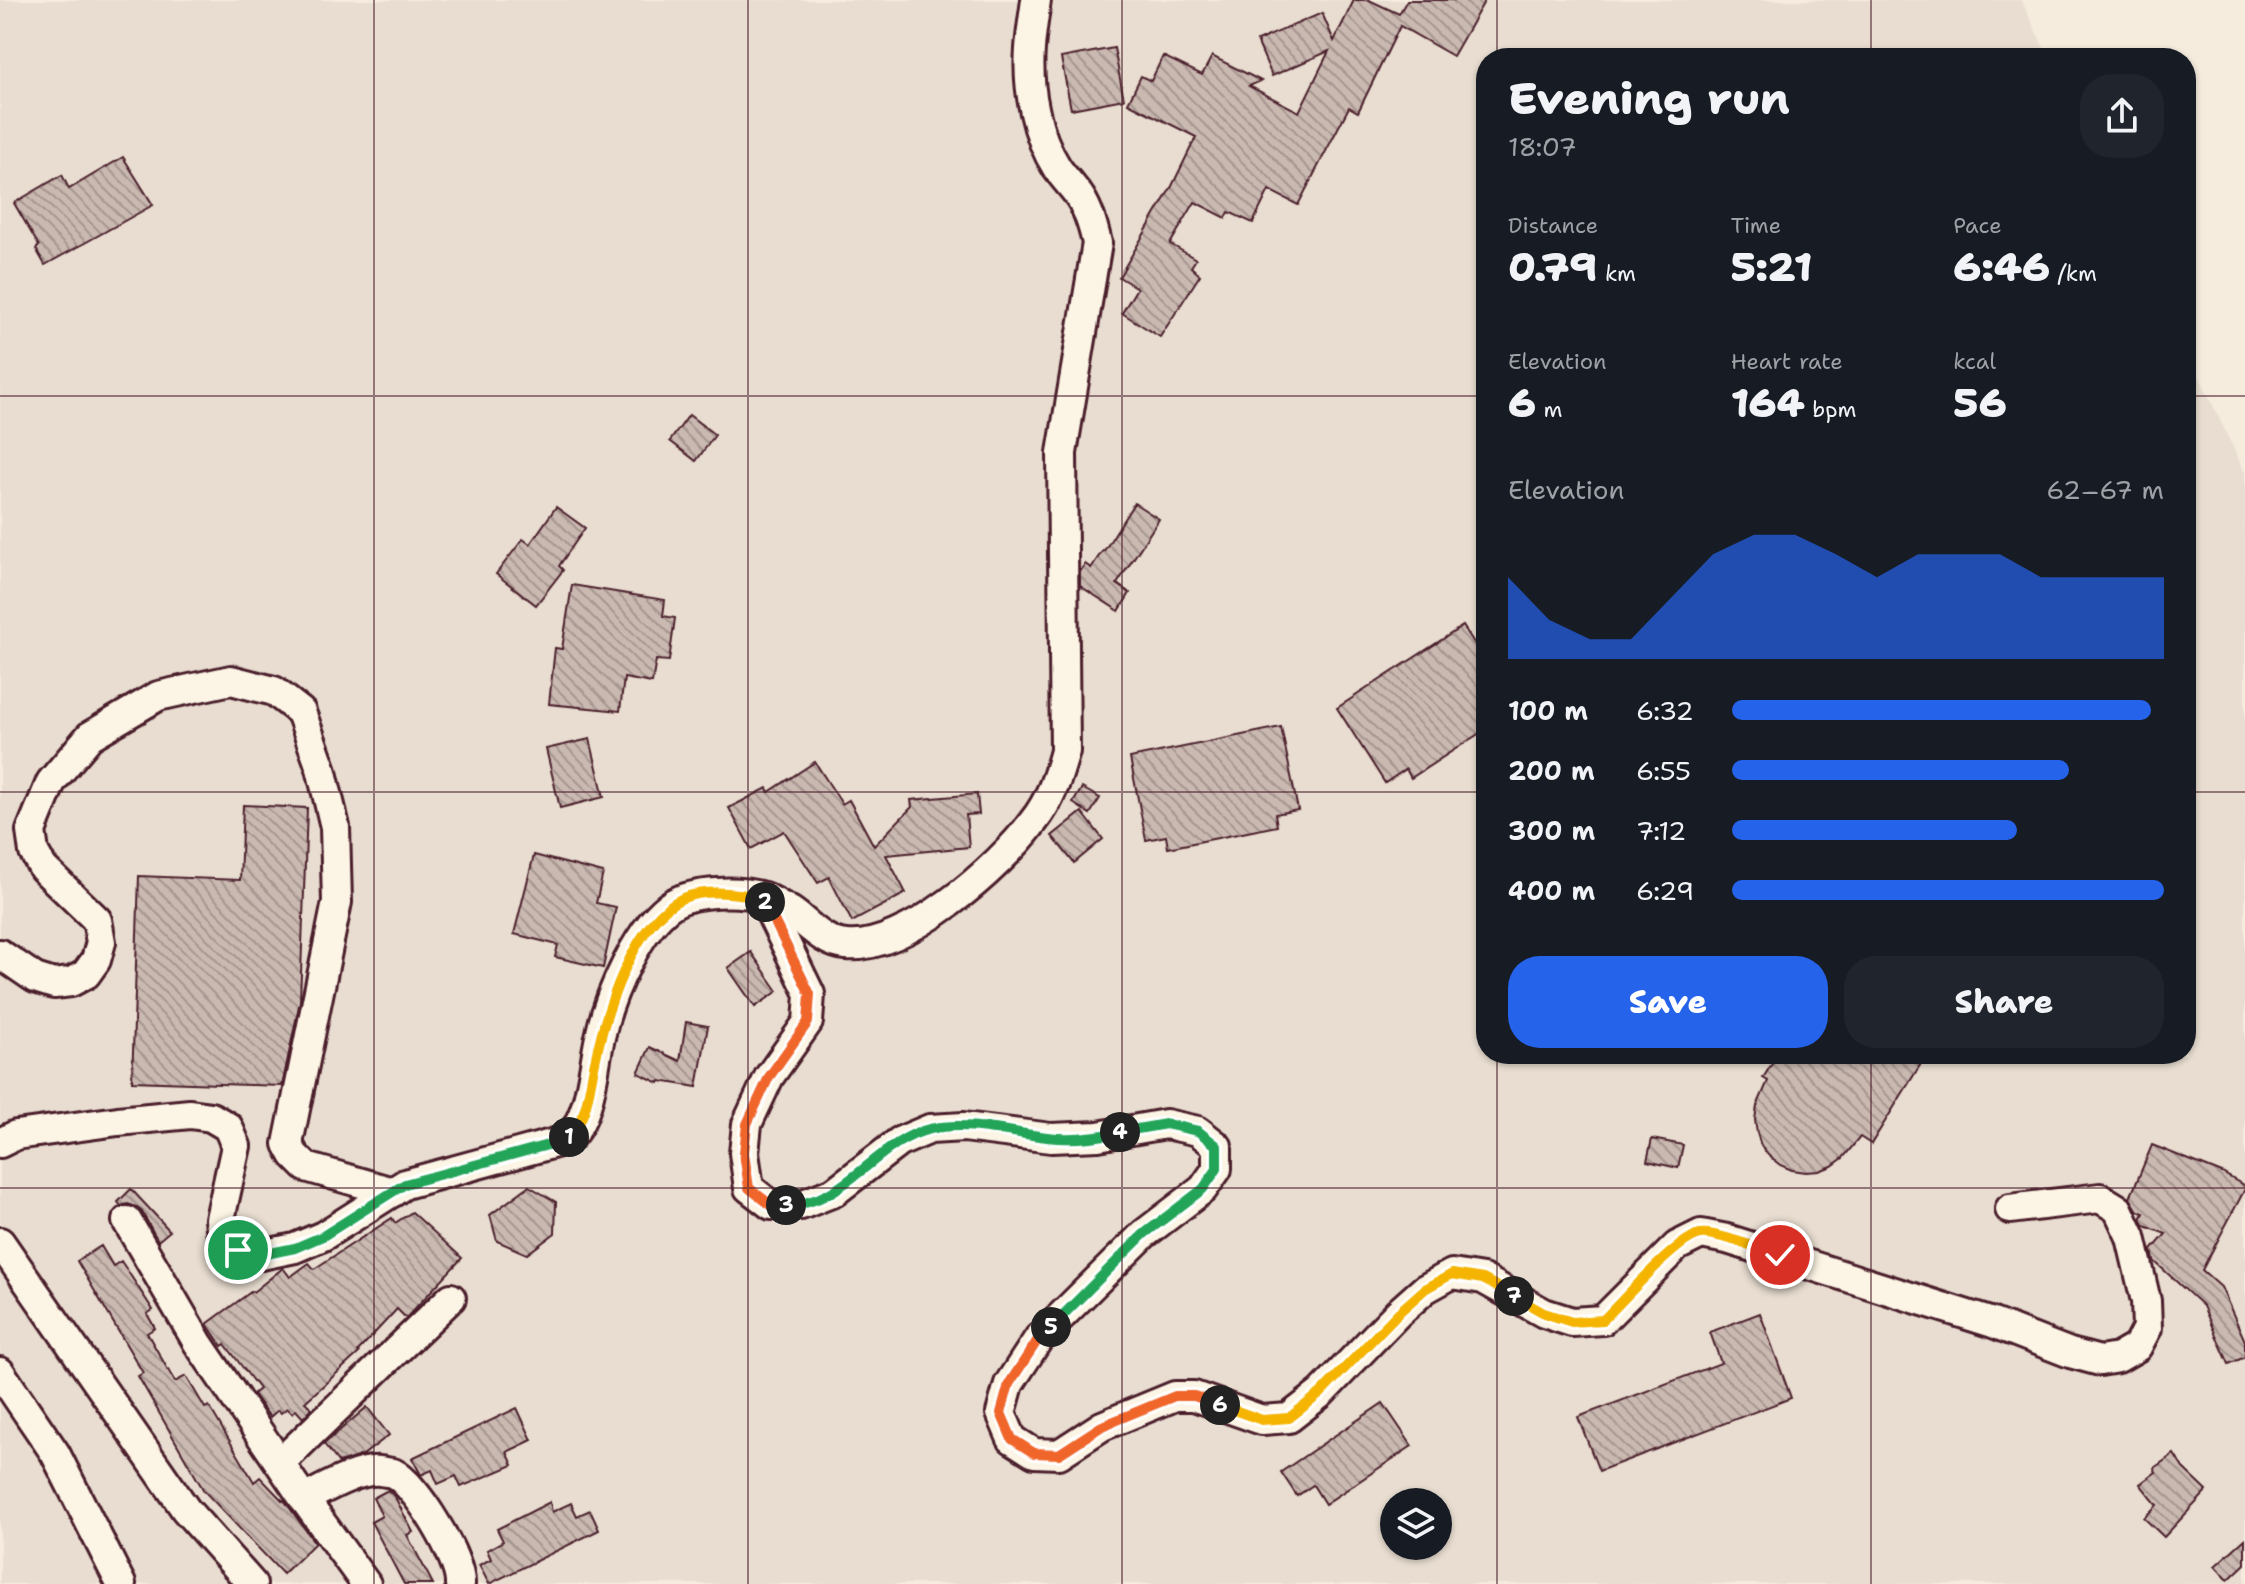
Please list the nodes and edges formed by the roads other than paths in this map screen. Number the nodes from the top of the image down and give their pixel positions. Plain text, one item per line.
1 (1036, 0) edge
2 (763, 897) junction
3 (0, 954) edge
4 (0, 1143) edge
5 (393, 1192) junction
6 (2010, 1209) dead end
7 (127, 1221) dead end
8 (0, 1242) edge
9 (451, 1298) dead end
10 (0, 1372) edge
11 (280, 1463) junction
12 (304, 1499) junction
13 (121, 1584) edge
14 (252, 1584) edge
15 (366, 1584) edge
16 (460, 1584) edge

1 - 2 street
2 - 5 street
2 - 6 street
3 - 5 street
4 - 5 street
7 - 11 street
8 - 14 street
9 - 11 street
10 - 13 street
11 - 12 street
12 - 15 street
12 - 16 street

